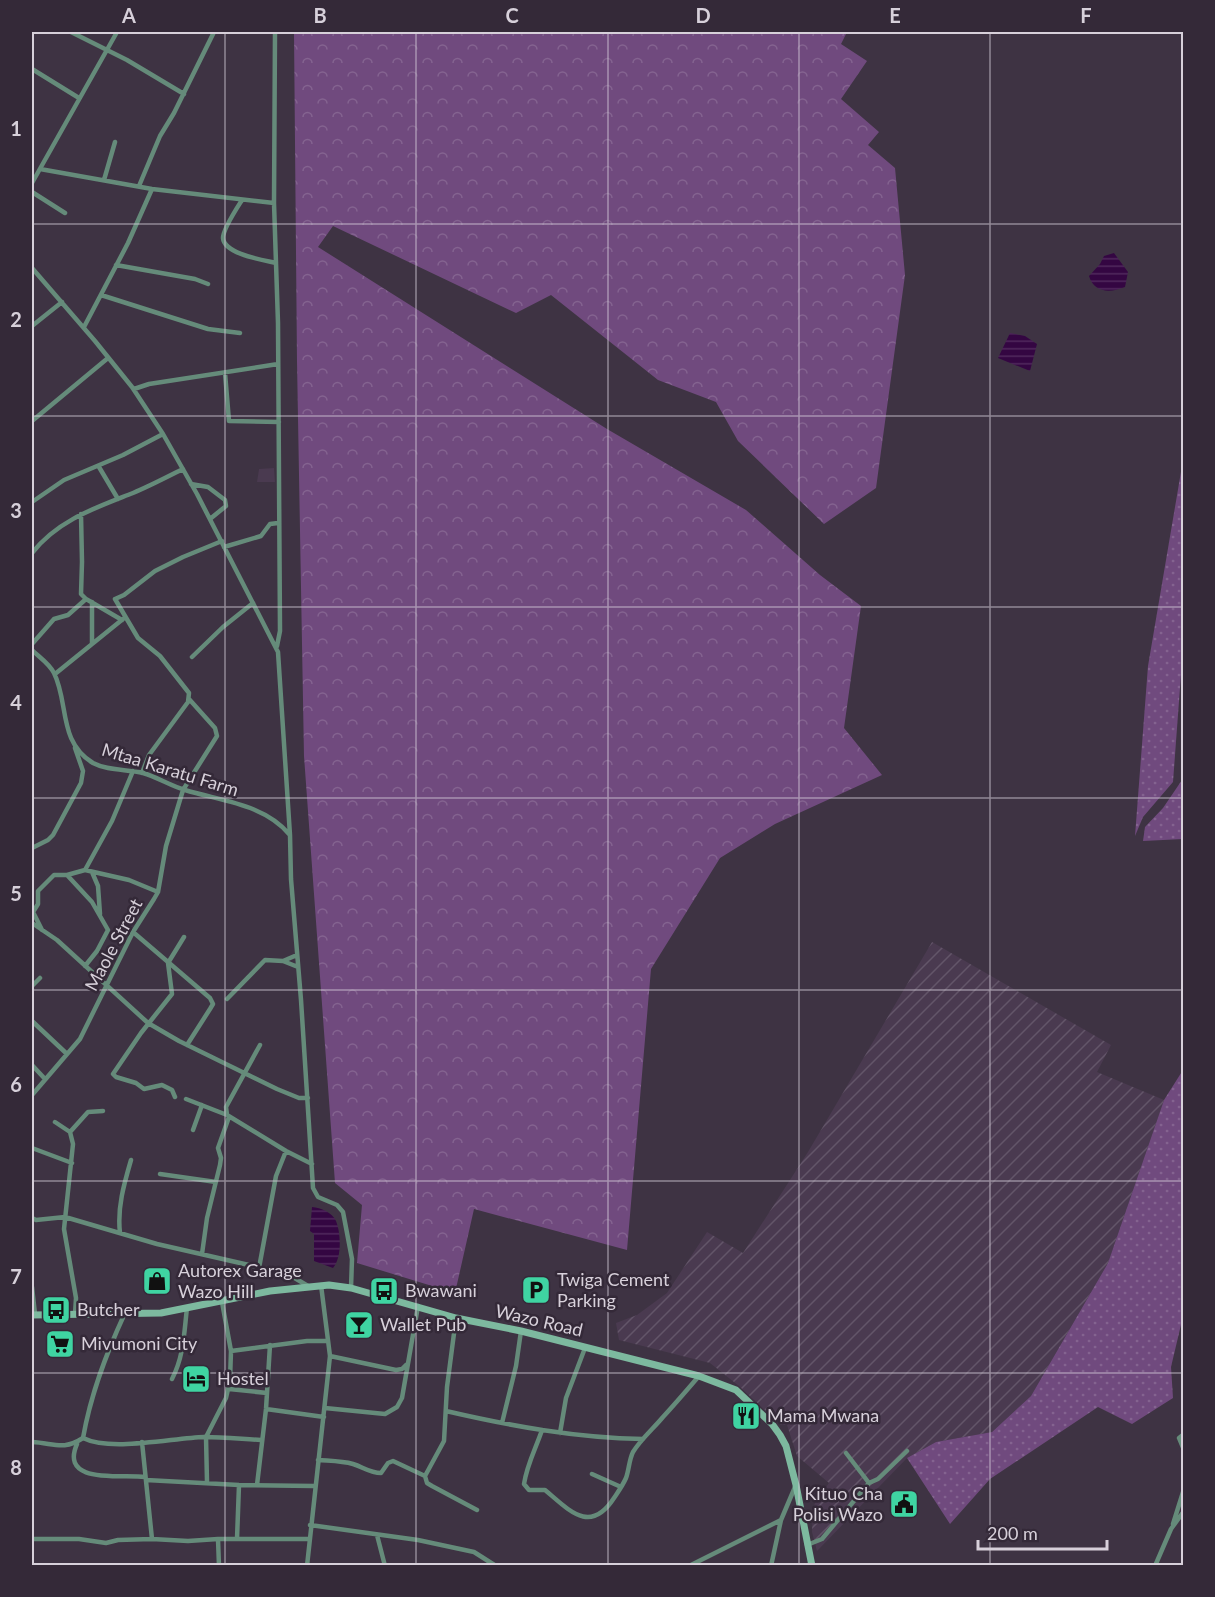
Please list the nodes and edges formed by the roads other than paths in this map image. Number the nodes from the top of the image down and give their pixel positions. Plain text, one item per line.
1 (71, 32) edge
2 (117, 32) edge
3 (214, 32) edge
4 (275, 32) edge
5 (106, 49) junction
6 (32, 69) edge
7 (184, 94) junction
8 (79, 98) junction
9 (115, 142) dead end
10 (40, 170) junction
11 (104, 180) junction
12 (32, 183) edge
13 (139, 186) junction
14 (152, 189) junction
15 (32, 192) edge
16 (242, 200) junction
17 (274, 203) junction
18 (65, 213) dead end
19 (276, 263) junction
20 (116, 265) junction
21 (33, 271) edge
22 (208, 284) dead end
23 (101, 295) junction
24 (62, 302) junction
25 (32, 326) edge
26 (84, 327) junction
27 (240, 333) dead end
28 (108, 358) junction
29 (278, 364) junction
30 (225, 372) junction
31 (134, 389) junction
32 (32, 421) edge
33 (279, 422) junction
34 (163, 435) junction
35 (99, 466) junction
36 (183, 470) junction
37 (191, 484) junction
38 (118, 499) junction
39 (32, 502) edge
40 (81, 514) junction
41 (210, 519) junction
42 (278, 523) junction
43 (222, 541) junction
44 (225, 547) junction
45 (32, 553) edge
46 (86, 599) junction
47 (92, 602) junction
48 (253, 603) junction
49 (124, 618) junction
50 (32, 644) edge
51 (92, 645) junction
52 (277, 647) junction
53 (32, 650) edge
54 (192, 657) dead end
55 (55, 674) junction
56 (189, 699) junction
57 (74, 745) junction
58 (133, 771) junction
59 (142, 773) junction
60 (183, 790) junction
61 (290, 835) junction
62 (32, 848) edge
63 (85, 870) junction
64 (92, 872) junction
65 (67, 875) junction
66 (158, 892) junction
67 (100, 914) junction
68 (32, 923) edge
69 (42, 931) junction
70 (133, 932) junction
71 (184, 937) dead end
72 (297, 955) junction
73 (168, 960) junction
74 (283, 961) junction
75 (85, 966) junction
76 (298, 967) junction
77 (40, 978) dead end
78 (106, 985) junction
79 (32, 986) edge
80 (227, 999) dead end
81 (32, 1021) edge
82 (148, 1023) junction
83 (187, 1045) junction
84 (260, 1045) dead end
85 (67, 1054) junction
86 (32, 1065) edge
87 (245, 1074) junction
88 (45, 1079) junction
89 (32, 1095) edge
90 (175, 1097) dead end
91 (308, 1098) junction
92 (186, 1099) dead end
93 (202, 1105) junction
94 (103, 1111) dead end
95 (228, 1116) junction
96 (55, 1122) dead end
97 (193, 1130) dead end
98 (70, 1132) junction
99 (32, 1148) edge
100 (286, 1151) junction
101 (131, 1160) dead end
102 (72, 1163) junction
103 (312, 1164) junction
104 (160, 1174) dead end
105 (216, 1182) junction
106 (65, 1217) junction
107 (33, 1220) edge
108 (120, 1233) junction
109 (202, 1254) junction
110 (259, 1268) junction
111 (321, 1285) junction
112 (308, 1286) junction
113 (32, 1287) edge
114 (351, 1288) junction
115 (222, 1302) junction
116 (418, 1306) junction
117 (187, 1308) junction
118 (125, 1313) junction
119 (33, 1314) edge
120 (75, 1314) junction
121 (456, 1318) junction
122 (521, 1331) junction
123 (328, 1341) junction
124 (270, 1345) junction
125 (585, 1348) junction
126 (231, 1352) junction
127 (330, 1356) junction
128 (406, 1365) junction
129 (699, 1376) junction
130 (172, 1378) dead end
131 (229, 1389) junction
132 (267, 1393) junction
133 (325, 1408) junction
134 (266, 1409) junction
135 (446, 1411) junction
136 (324, 1418) junction
137 (502, 1423) junction
138 (542, 1430) junction
139 (560, 1433) junction
140 (1184, 1434) edge
141 (206, 1437) junction
142 (83, 1438) junction
143 (643, 1439) junction
144 (261, 1440) junction
145 (32, 1442) edge
146 (142, 1442) junction
147 (77, 1444) junction
148 (907, 1450) dead end
149 (1184, 1450) edge
150 (846, 1453) dead end
151 (318, 1460) junction
152 (592, 1474) dead end
153 (425, 1476) junction
154 (146, 1478) junction
155 (207, 1482) junction
156 (869, 1483) junction
157 (239, 1485) junction
158 (257, 1485) junction
159 (796, 1485) junction
160 (314, 1486) junction
161 (621, 1487) junction
162 (1184, 1489) edge
163 (477, 1510) dead end
164 (1184, 1511) edge
165 (781, 1520) junction
166 (310, 1525) junction
167 (1171, 1529) junction
168 (377, 1535) junction
169 (32, 1539) edge
170 (152, 1539) junction
171 (218, 1539) junction
172 (237, 1539) junction
173 (308, 1539) junction
174 (807, 1545) junction
175 (219, 1566) edge
176 (306, 1566) edge
177 (385, 1566) edge
178 (496, 1566) edge
179 (689, 1566) edge
180 (771, 1566) edge
181 (812, 1566) edge
182 (1155, 1566) edge

1 - 5 street
2 - 5 street
3 - 7 street
4 - 17 street
5 - 7 street
5 - 8 street
6 - 8 street
7 - 13 street
8 - 10 street
9 - 11 street
10 - 11 street
10 - 12 street
11 - 13 street
13 - 14 street
14 - 16 street
14 - 20 street
15 - 18 street
16 - 17 street
16 - 19 street
17 - 19 street
19 - 29 street
20 - 22 street
20 - 23 street
21 - 24 street
23 - 26 street
23 - 27 street
24 - 25 street
24 - 26 street
26 - 28 street
28 - 31 street
28 - 32 street
29 - 30 street
29 - 33 street
30 - 31 street
30 - 33 street
31 - 34 street
33 - 42 street
34 - 35 street
34 - 36 street
35 - 38 street
35 - 39 street
36 - 37 street
36 - 38 street
37 - 41 street
37 - 41 street
38 - 40 street
40 - 45 street
40 - 46 street
41 - 43 street
42 - 44 street
42 - 52 street
43 - 44 street
43 - 49 street
44 - 48 street
46 - 47 street
46 - 50 street
47 - 49 street
47 - 51 street
48 - 52 street
48 - 54 street
49 - 51 street
49 - 56 street
51 - 55 street
52 - 61 street
53 - 55 street
55 - 57 street
56 - 59 street
56 - 60 street, Maole Street
57 - 58 street, Mtaa Karatu Farm
57 - 62 street
58 - 59 street, Mtaa Karatu Farm
58 - 63 street
59 - 60 street, Mtaa Karatu Farm
60 - 61 street, Mtaa Karatu Farm
60 - 66 street, Maole Street
61 - 72 street
63 - 64 street
63 - 65 street
64 - 66 street
64 - 67 street
65 - 67 street
65 - 69 street
66 - 70 street, Maole Street
67 - 75 street
68 - 69 street
69 - 75 street
70 - 73 street
70 - 78 street, Maole Street
71 - 73 street
72 - 74 street
72 - 76 street
73 - 82 street
73 - 83 street
74 - 76 street
74 - 80 street
75 - 78 street
76 - 91 street
77 - 79 street
78 - 82 street
78 - 85 street, Maole Street
81 - 85 street
82 - 83 street
82 - 90 street
83 - 87 street
84 - 87 street
85 - 88 street, Maole Street
86 - 88 street
87 - 91 street
87 - 95 street
88 - 89 street, Maole Street
91 - 103 street
92 - 93 street
93 - 95 street
93 - 97 street
94 - 98 street
95 - 100 street
95 - 105 street
96 - 98 street
98 - 102 street
99 - 102 street
100 - 103 street
100 - 110 street
101 - 108 street
102 - 106 street
103 - 114 street
104 - 105 street
105 - 109 street
106 - 107 street
106 - 108 street
106 - 120 street
108 - 109 street
109 - 110 street
110 - 112 street
111 - 112 main road, Wazo Road
111 - 114 main road, Wazo Road
111 - 123 street
112 - 115 main road, Wazo Road
113 - 119 street
114 - 116 main road, Wazo Road
115 - 117 main road, Wazo Road
115 - 126 street
116 - 121 main road, Wazo Road
116 - 128 street
117 - 118 main road, Wazo Road
117 - 130 street
118 - 120 main road, Wazo Road
118 - 142 street
119 - 120 main road, Wazo Road
121 - 122 main road, Wazo Road
121 - 135 street
122 - 125 main road, Wazo Road
122 - 137 street
123 - 124 street
123 - 127 street
124 - 126 street
124 - 132 street
125 - 129 main road, Wazo Road
125 - 139 street
126 - 131 street
127 - 128 street
127 - 133 street
128 - 133 street
129 - 143 street
129 - 159 main road, Wazo Road
131 - 132 street
131 - 141 street
132 - 134 street
133 - 136 street
134 - 136 street
134 - 144 street
135 - 137 street
135 - 153 street
136 - 151 street
137 - 138 street
138 - 139 street
138 - 161 street
139 - 143 street
140 - 149 street
141 - 144 street
141 - 146 street
141 - 155 street
142 - 146 street
142 - 147 street
143 - 161 street
144 - 158 street
145 - 147 street
146 - 154 street
147 - 154 street
148 - 156 street
150 - 156 street
151 - 153 street
151 - 160 street
152 - 161 street
153 - 163 street
154 - 155 street
154 - 170 street
155 - 157 street
156 - 174 street
157 - 158 street
157 - 172 street
158 - 160 street
159 - 165 street
159 - 174 main road, Wazo Road
160 - 166 street
162 - 167 street
164 - 167 street
165 - 179 street
165 - 180 street
166 - 168 street
166 - 173 street
167 - 182 street
168 - 177 street
168 - 178 street
169 - 170 street
170 - 171 street
171 - 172 street
171 - 175 street
172 - 173 street
173 - 176 street
174 - 181 main road, Wazo Road

